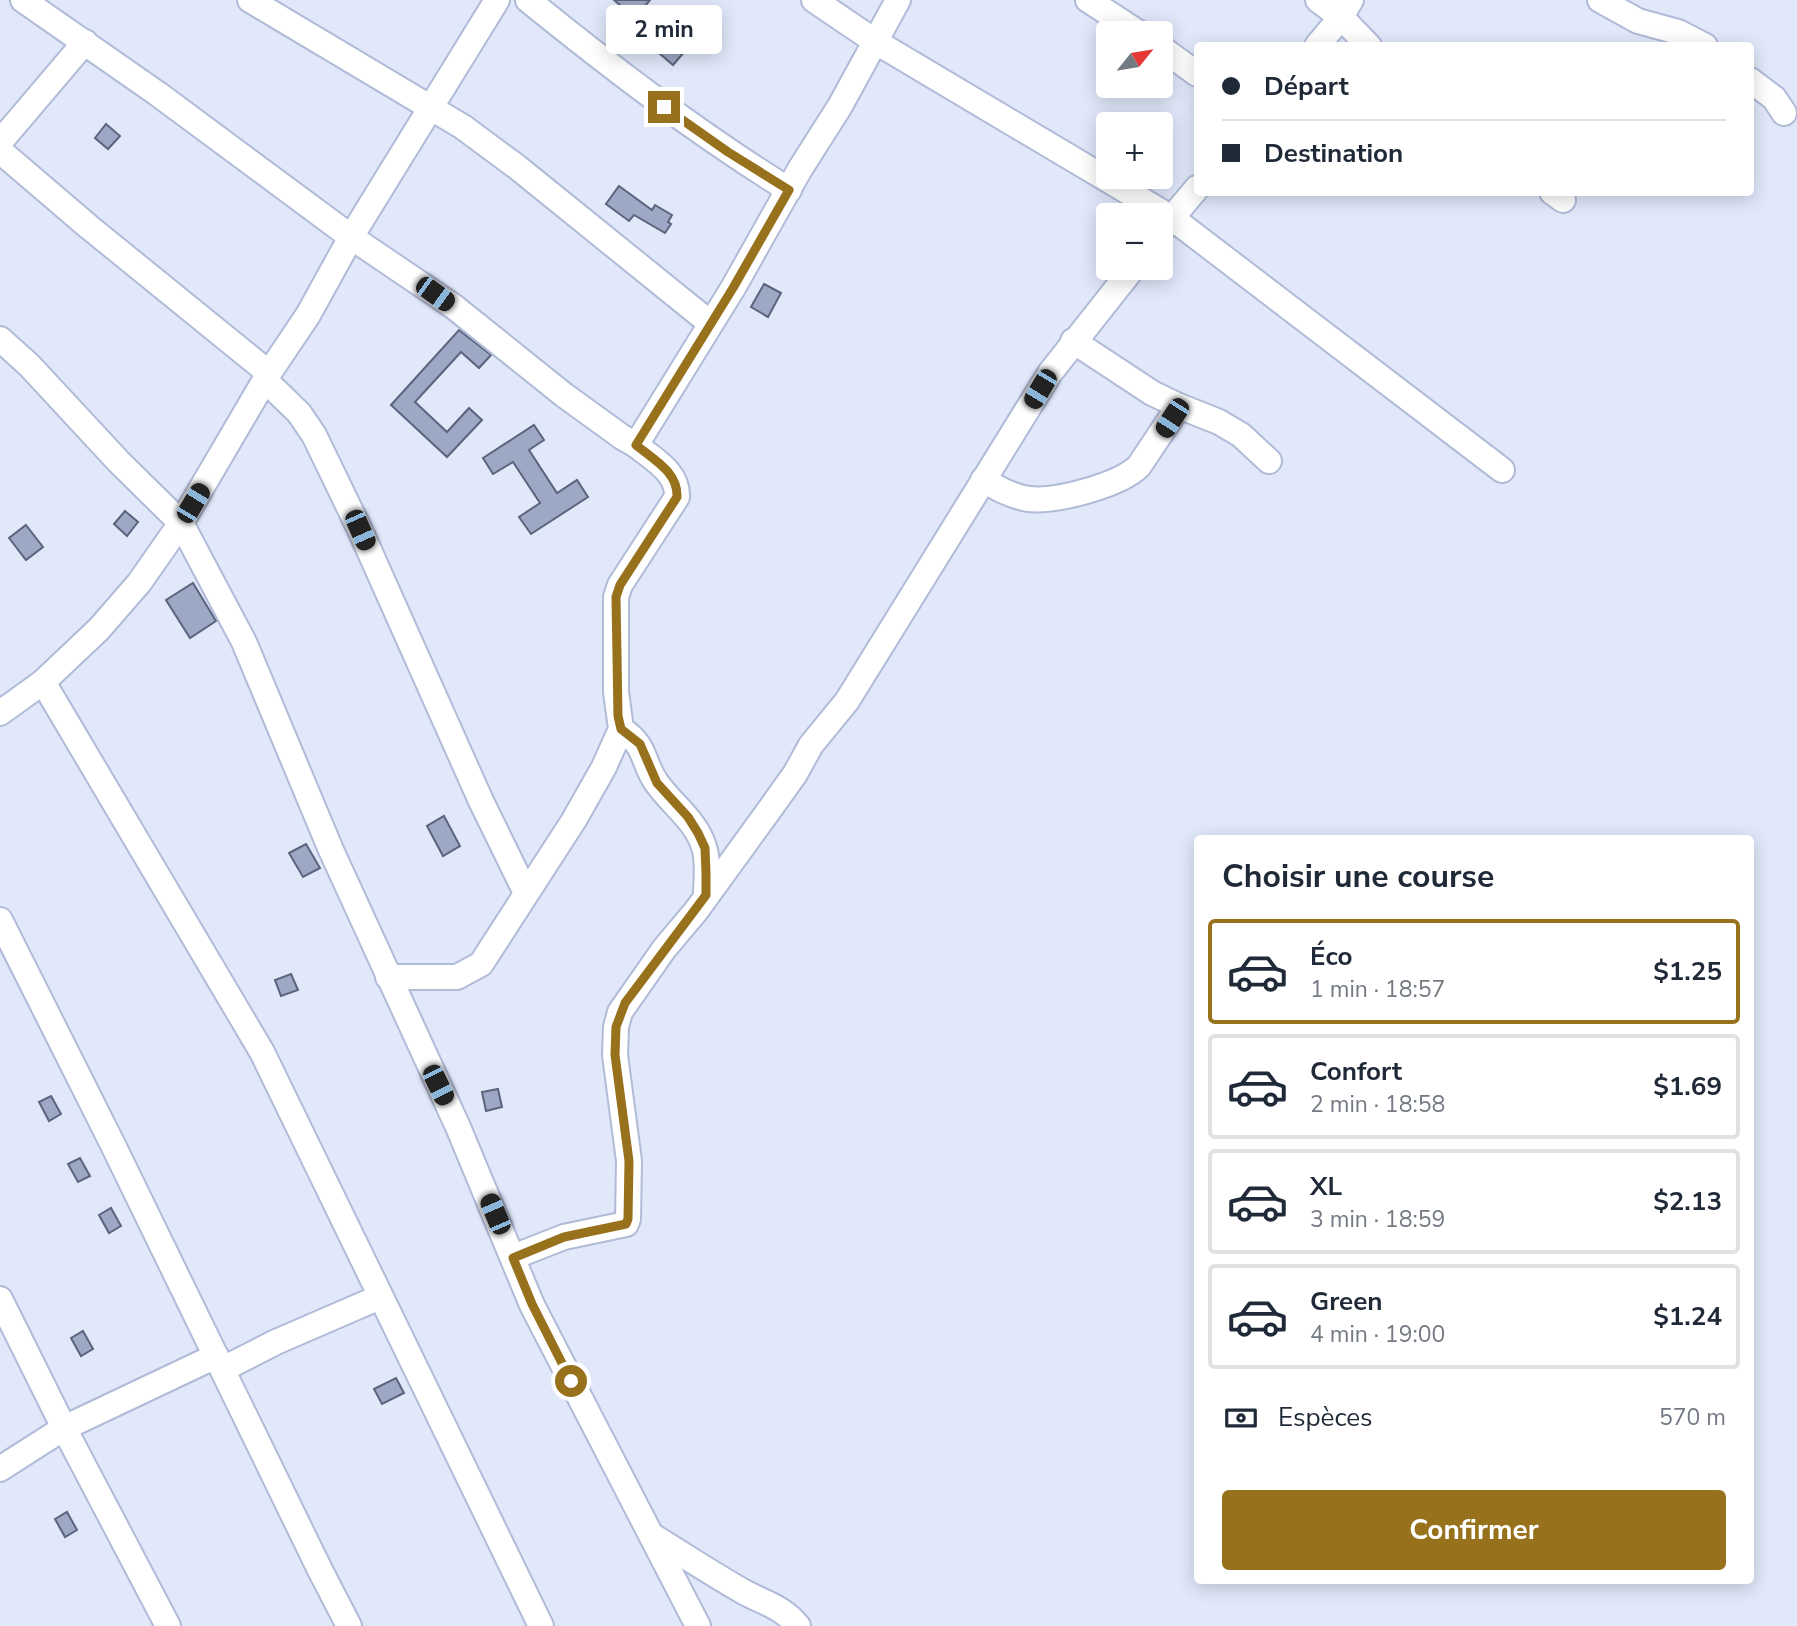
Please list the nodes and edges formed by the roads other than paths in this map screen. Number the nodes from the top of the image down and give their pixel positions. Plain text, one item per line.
1 (23, 0) edge
2 (250, 0) edge
3 (497, 0) edge
4 (528, 0) edge
5 (814, 0) edge
6 (898, 0) edge
7 (1088, 0) edge
8 (1318, 0) edge
9 (1600, 0) edge
10 (1345, 8) edge
11 (1120, 21) edge
12 (876, 42) junction
13 (1320, 42) edge
14 (1366, 42) edge
15 (1697, 42) edge
16 (85, 43) junction
17 (1173, 56) edge
18 (1194, 72) edge
19 (1754, 83) edge
20 (429, 108) junction
21 (1784, 113) dead end
22 (0, 142) edge
23 (0, 151) edge
24 (789, 190) junction
25 (1194, 192) edge
26 (1131, 203) edge
27 (1173, 217) edge
28 (1173, 230) edge
29 (351, 237) junction
30 (1123, 280) edge
31 (710, 323) junction
32 (0, 339) edge
33 (1073, 341) junction
34 (267, 376) junction
35 (1180, 407) junction
36 (636, 445) junction
37 (1269, 461) dead end
38 (1502, 471) dead end
39 (983, 480) junction
40 (181, 523) junction
41 (43, 682) junction
42 (0, 713) edge
43 (621, 729) junction
44 (705, 848) junction
45 (729, 863) junction
46 (526, 893) junction
47 (706, 895) junction
48 (0, 920) edge
49 (388, 977) junction
50 (513, 1258) junction
51 (380, 1297) junction
52 (0, 1299) edge
53 (220, 1363) junction
54 (64, 1428) junction
55 (0, 1469) edge
56 (650, 1535) junction
57 (168, 1626) edge
58 (349, 1626) edge
59 (541, 1626) edge
60 (698, 1626) edge
61 (798, 1626) edge

1 - 16 street
2 - 20 street
3 - 20 street
4 - 24 street
5 - 12 street
6 - 12 street
7 - 11 street
8 - 10 street
9 - 15 street
10 - 13 street
10 - 14 street
12 - 24 street
12 - 26 street
16 - 22 street
16 - 29 street
17 - 18 street
19 - 21 street
20 - 29 street
20 - 31 street
23 - 34 street
24 - 31 street
25 - 27 street
28 - 38 street
29 - 34 street
29 - 36 street
30 - 33 street
31 - 36 street
32 - 40 street
33 - 35 street
33 - 39 street
34 - 40 street
34 - 46 street
35 - 37 street
35 - 39 street
36 - 43 street
39 - 45 street
40 - 41 street
40 - 49 street
41 - 42 street
41 - 51 street
43 - 44 street
43 - 46 street
44 - 45 street
44 - 47 street
45 - 47 street
46 - 49 street
47 - 50 street
48 - 53 street
49 - 50 street
50 - 56 street
51 - 53 street
51 - 59 street
52 - 54 street
53 - 54 street
53 - 58 street
54 - 55 street
54 - 57 street
56 - 60 street
56 - 61 street

